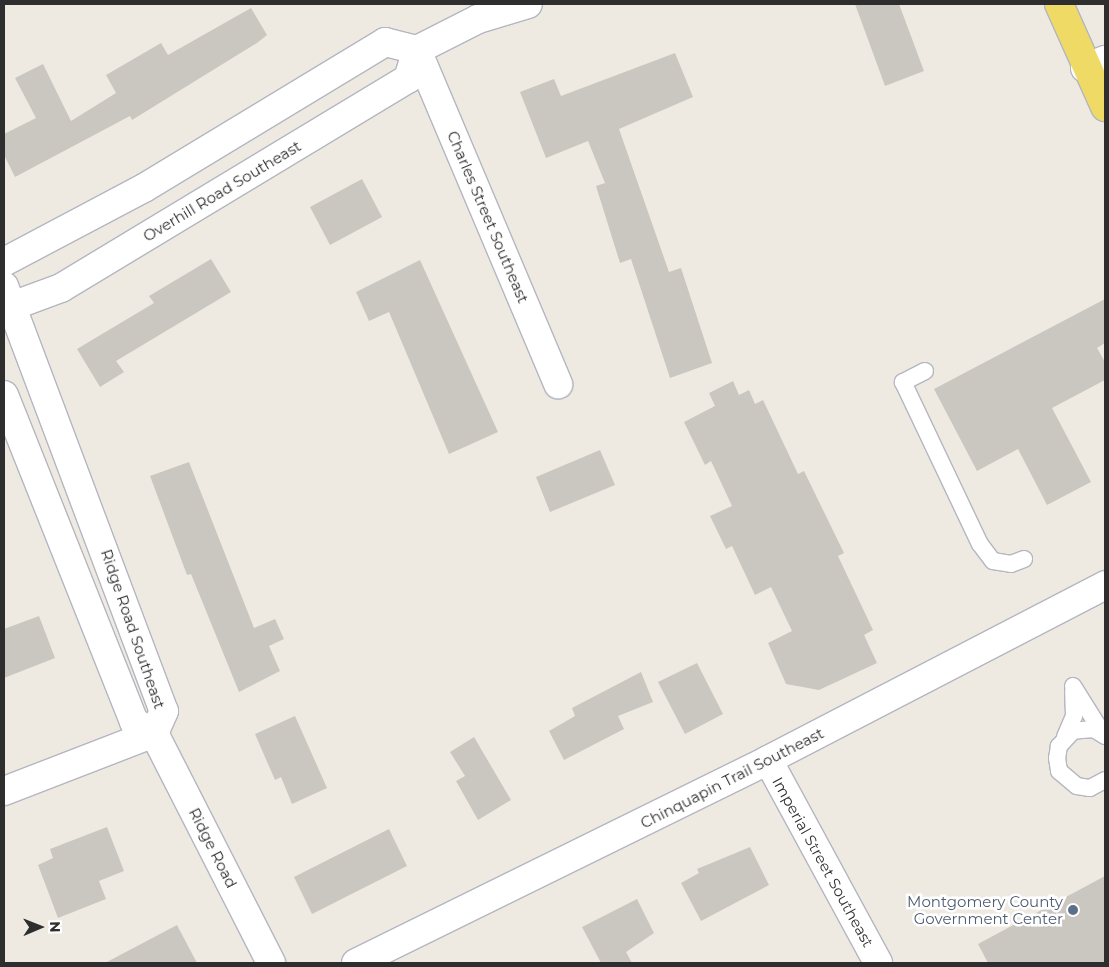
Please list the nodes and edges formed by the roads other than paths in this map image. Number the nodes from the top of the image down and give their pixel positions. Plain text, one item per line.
1 (528, 4) edge
2 (1058, 4) edge
3 (418, 50) junction
4 (1095, 64) edge
5 (1105, 107) edge
6 (4, 262) edge
7 (6, 300) edge
8 (925, 371) dead end
9 (558, 384) dead end
10 (4, 395) edge
11 (1024, 559) dead end
12 (1105, 585) edge
13 (154, 733) junction
14 (1104, 735) edge
15 (1065, 737) junction
16 (768, 760) junction
17 (1105, 780) edge
18 (4, 791) edge
19 (271, 963) edge
20 (356, 963) edge
21 (878, 963) edge

1 - 3 street
2 - 4 main road
3 - 6 street
3 - 7 street, Overhill Road Southeast
3 - 9 street, Charles Street Southeast
4 - 5 main road
7 - 13 street, Ridge Road Southeast
8 - 11 lane
10 - 13 street, Ridge Road Southeast
12 - 16 street, Chinquapin Trail Southeast
13 - 18 street
13 - 19 street, Ridge Road
14 - 15 lane
14 - 15 lane
15 - 17 lane
16 - 20 street, Chinquapin Trail Southeast
16 - 21 street, Imperial Street Southeast

